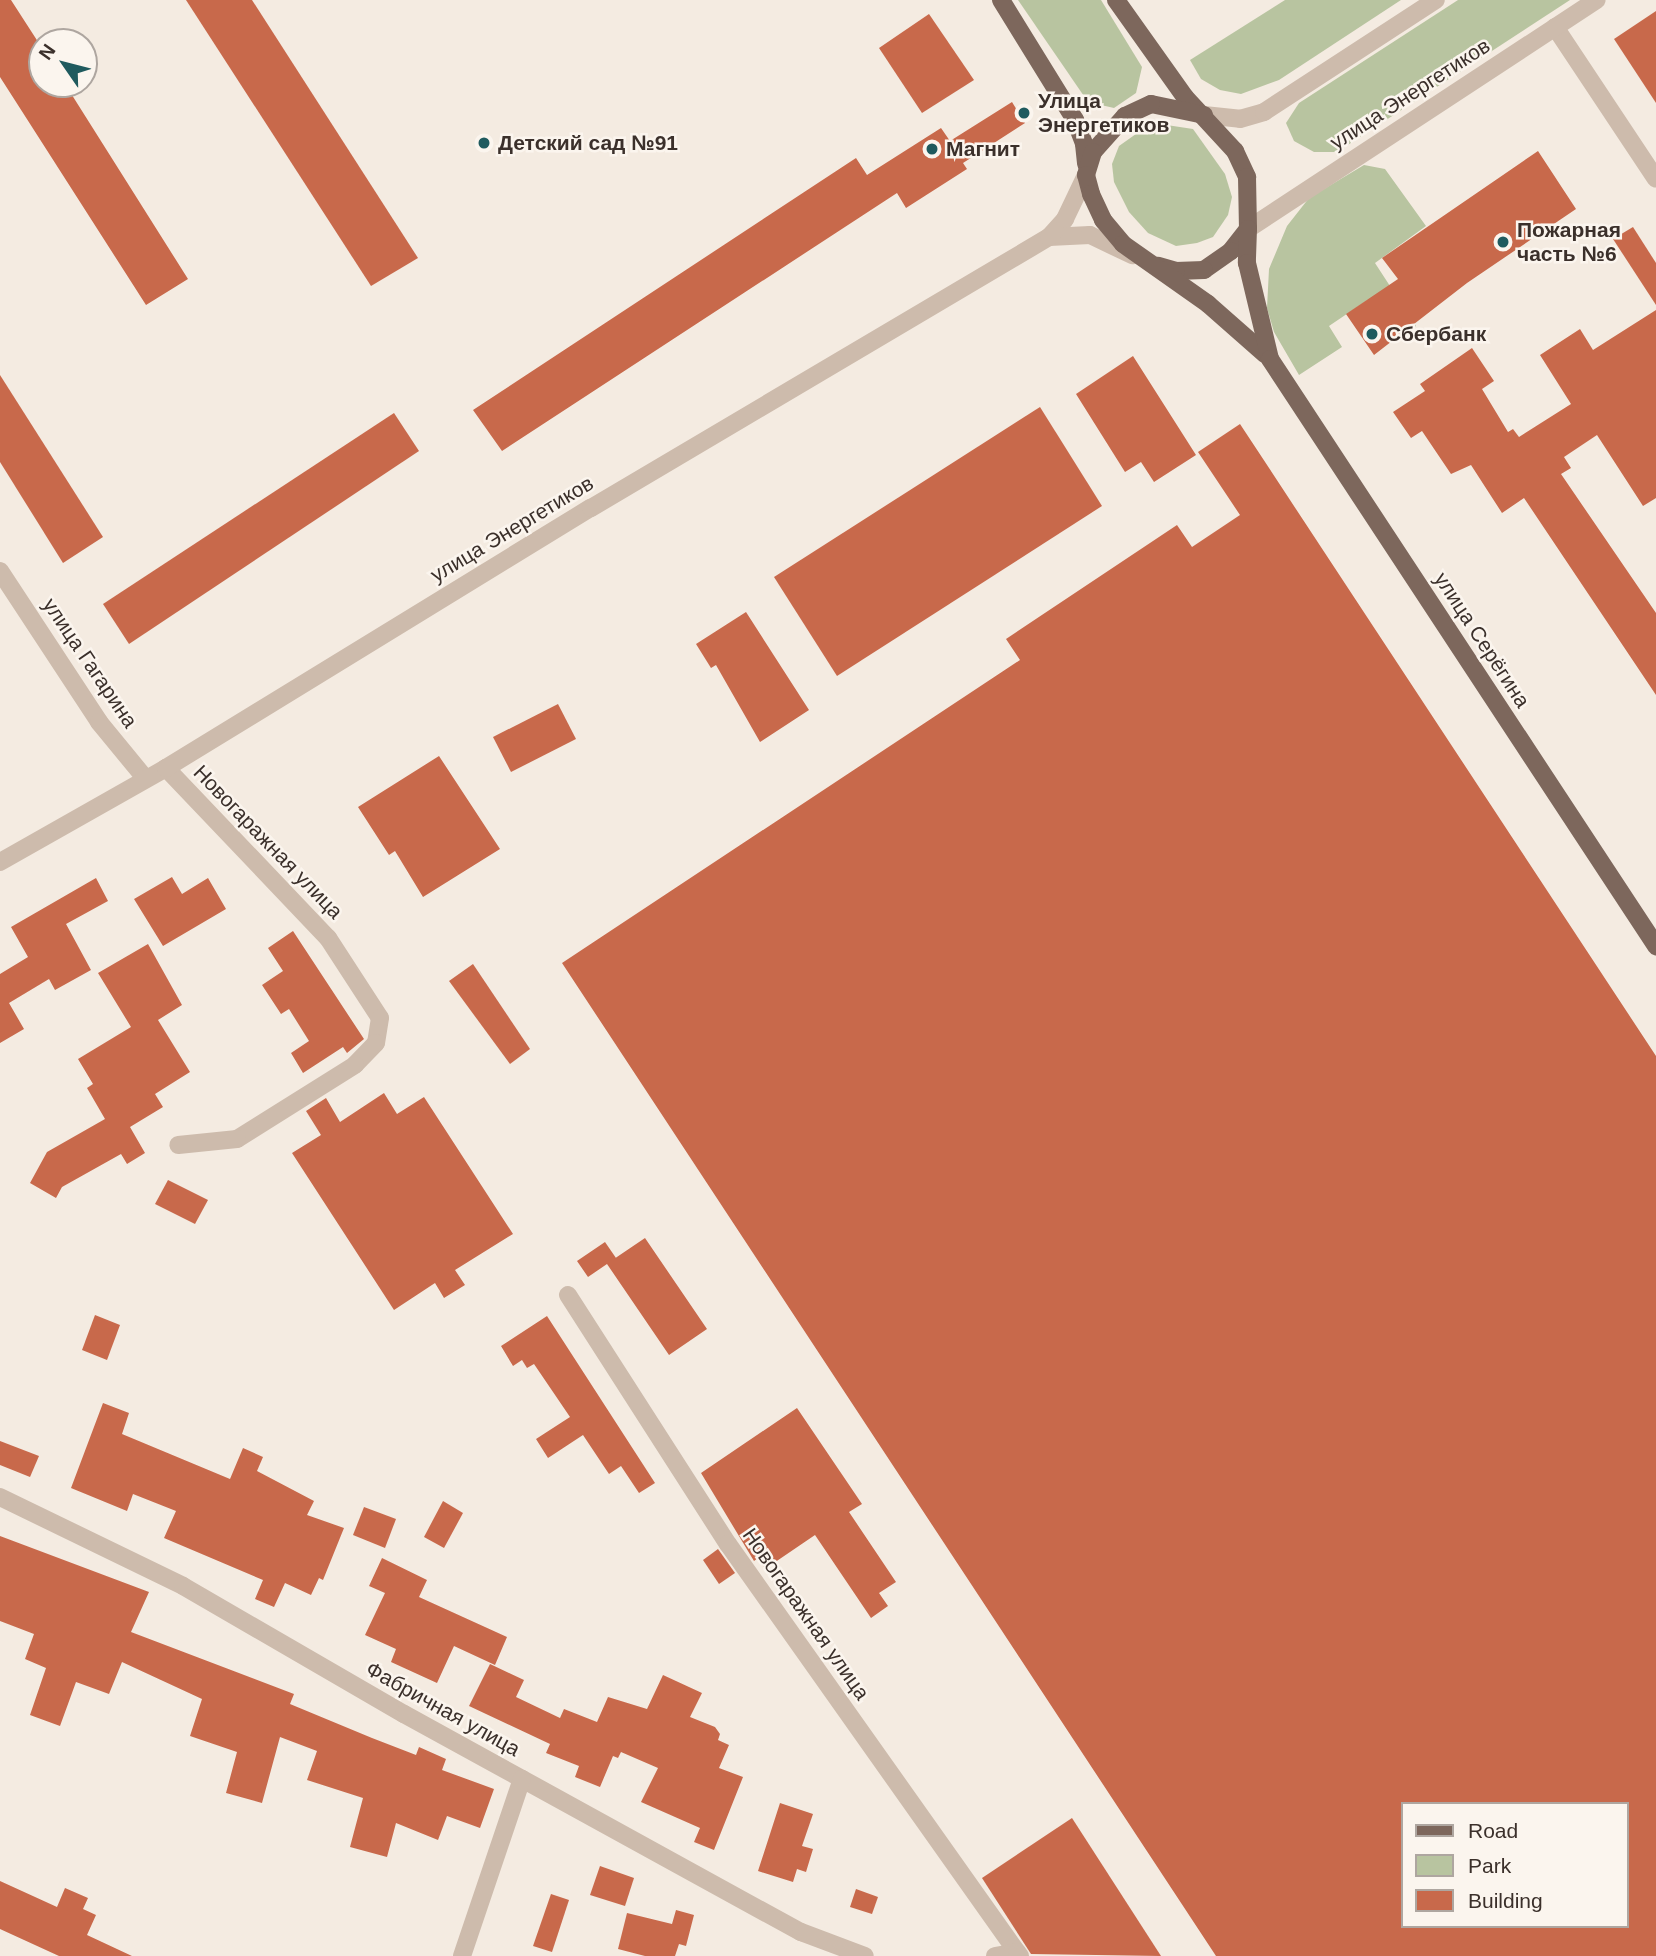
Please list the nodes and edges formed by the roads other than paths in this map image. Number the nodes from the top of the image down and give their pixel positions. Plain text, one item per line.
1 (1001, 0) edge
2 (1116, 0) edge
3 (1436, 0) edge
4 (1597, 0) edge
5 (1555, 27) junction
6 (1204, 115) junction
7 (1086, 175) junction
8 (1656, 179) edge
9 (1248, 229) junction
10 (1049, 237) junction
11 (1144, 262) junction
12 (1270, 359) junction
13 (0, 571) edge
14 (166, 768) junction
15 (145, 778) junction
16 (0, 862) edge
17 (1656, 946) edge
18 (178, 1145) dead end
19 (568, 1295) dead end
20 (0, 1497) edge
21 (522, 1779) junction
22 (1019, 1954) edge
23 (462, 1956) edge
24 (865, 1956) edge
25 (995, 1956) edge

1 - 7 main road
2 - 6 main road
3 - 6 street
4 - 5 street, улица Энергетиков
5 - 8 street
5 - 9 street, улица Энергетиков
6 - 7 main road
6 - 9 main road
7 - 10 street
7 - 11 main road
9 - 11 main road
9 - 12 main road
10 - 11 street
10 - 14 street, улица Энергетиков
11 - 12 main road
12 - 17 main road, улица Серёгина
13 - 15 street, улица Гагарина
14 - 15 street, улица Энергетиков
14 - 18 street, Новогаражная улица
15 - 16 street, улица Энергетиков
19 - 22 street, Новогаражная улица
20 - 21 street, Фабричная улица
21 - 23 street
21 - 24 street, Фабричная улица
22 - 25 street

